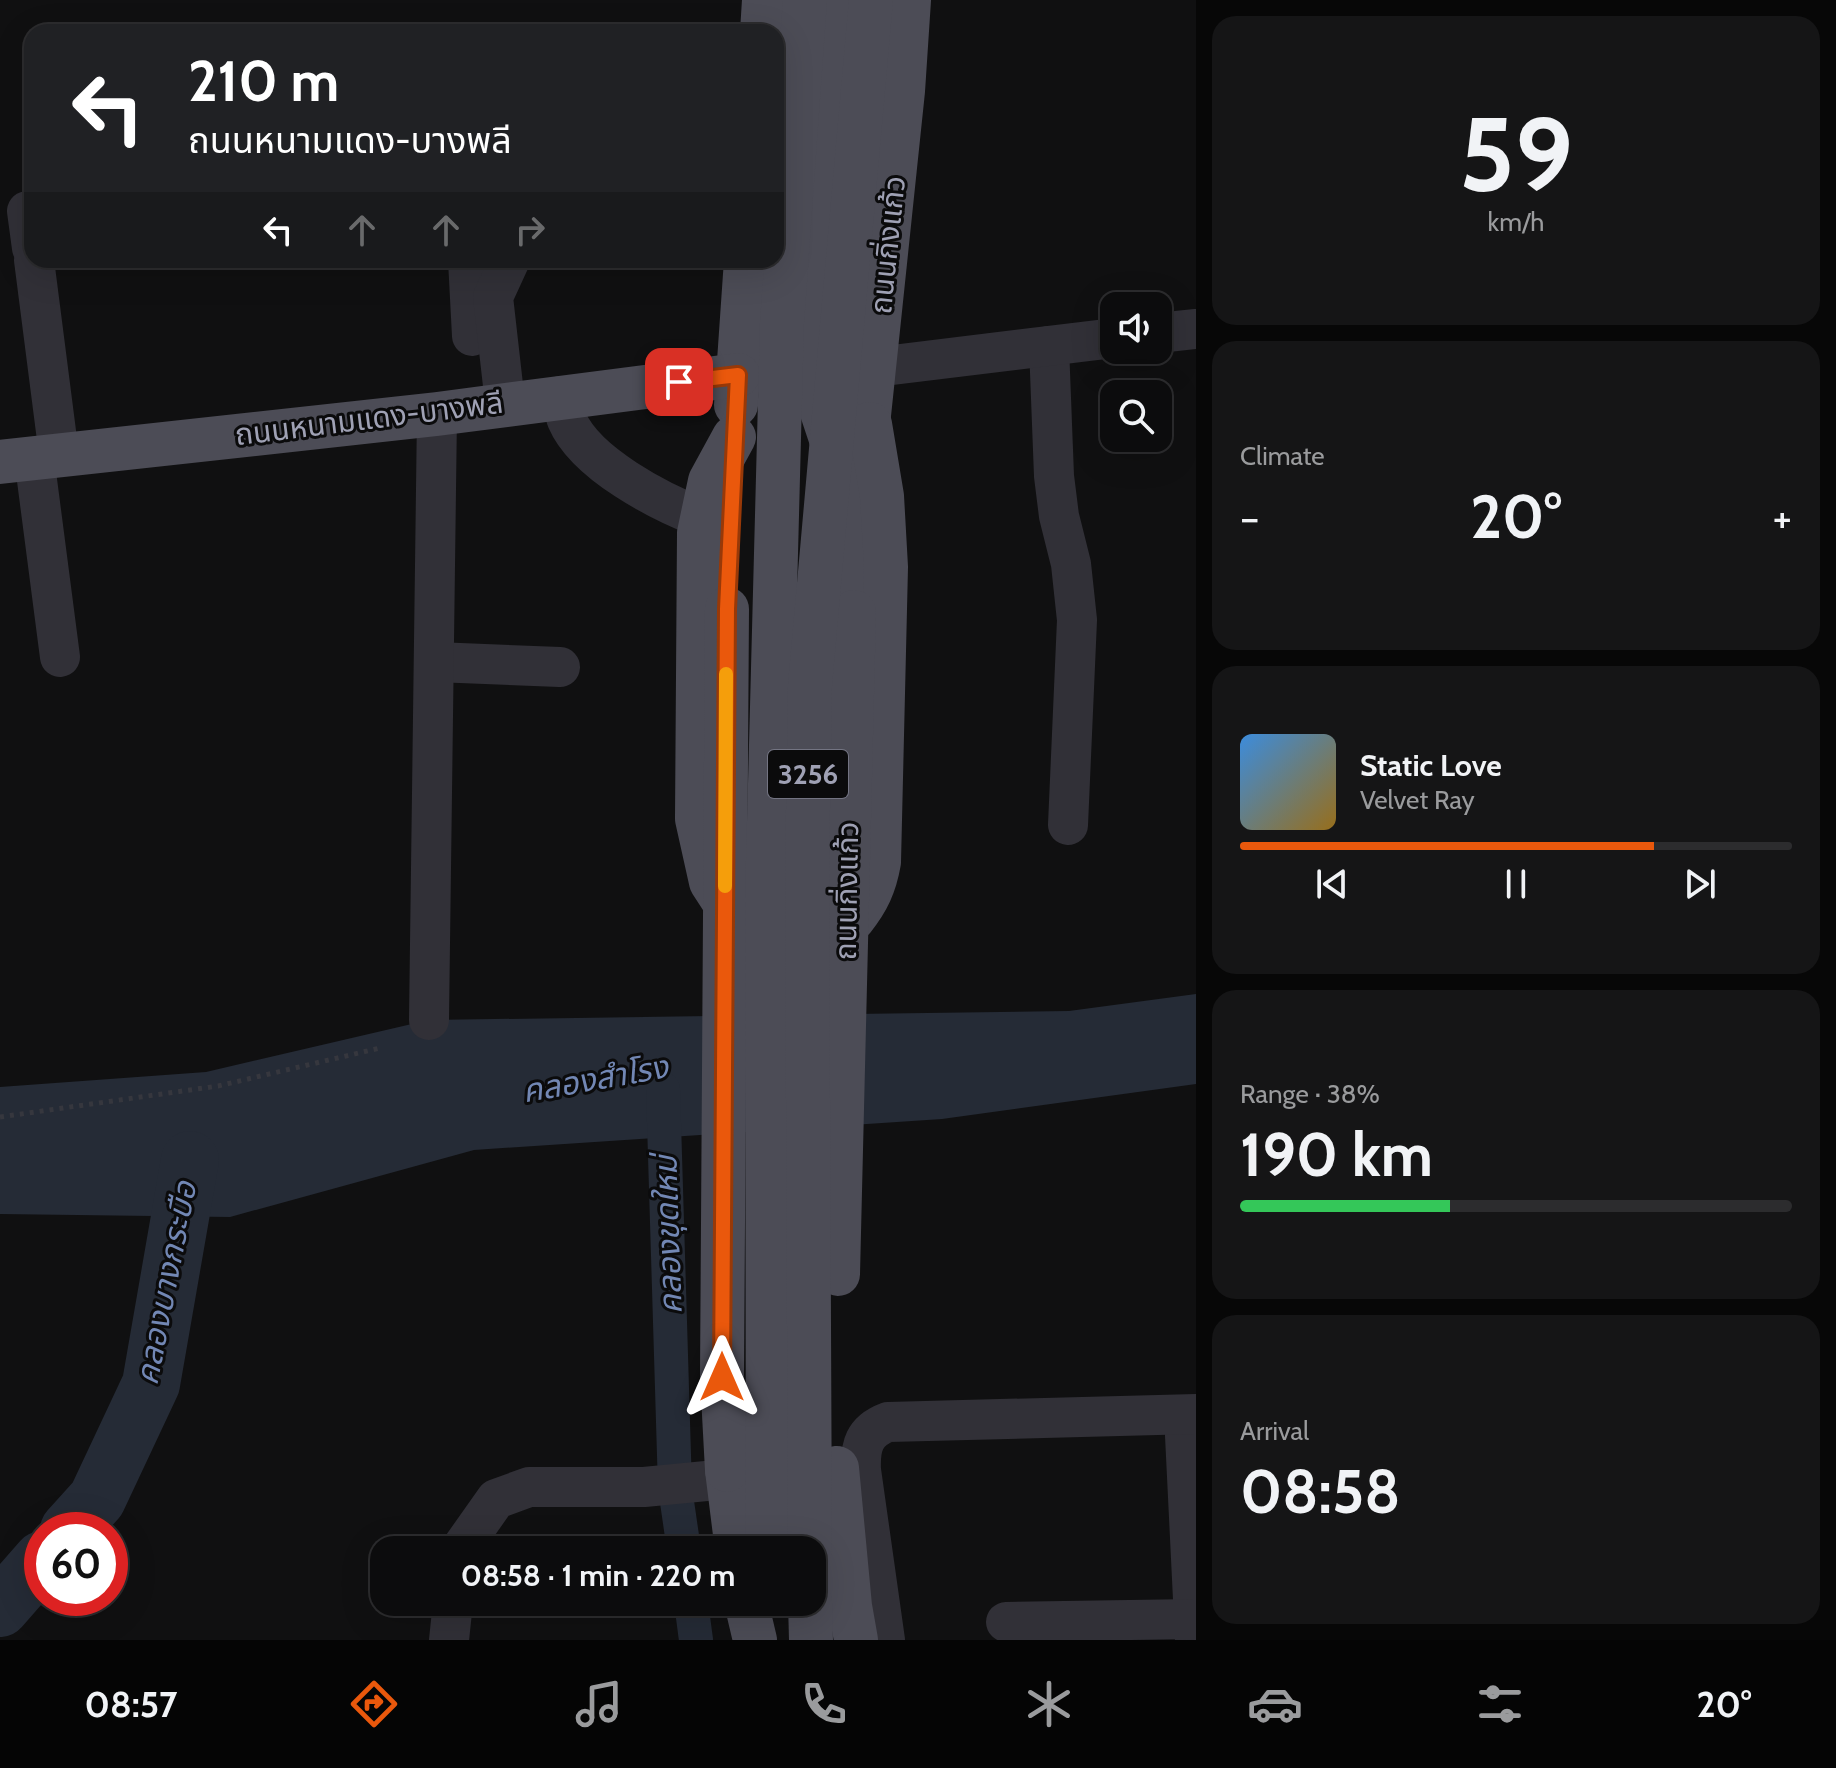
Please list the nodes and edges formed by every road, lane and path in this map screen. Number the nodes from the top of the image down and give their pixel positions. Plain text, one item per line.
1 (764, 0) edge
2 (805, 0) edge
3 (831, 0) edge
4 (871, 0) edge
5 (909, 0) edge
6 (762, 24) edge
7 (34, 268) edge
8 (468, 268) edge
9 (506, 268) edge
10 (745, 268) edge
11 (1196, 329) edge
12 (1172, 332) edge
13 (1100, 340) edge
14 (1049, 346) junction
15 (805, 361) junction
16 (876, 367) junction
17 (738, 375) junction
18 (561, 396) junction
19 (473, 408) junction
20 (870, 424) junction
21 (734, 437) junction
22 (31, 458) edge
23 (702, 518) junction
24 (856, 554) junction
25 (60, 657) dead end
26 (435, 662) junction
27 (560, 667) dead end
28 (1068, 825) dead end
29 (429, 1020) dead end
30 (380, 1048) dead end
31 (0, 1117) edge
32 (1190, 1415) edge
33 (714, 1476) junction
34 (470, 1536) edge
35 (733, 1536) edge
36 (768, 1536) edge
37 (810, 1536) edge
38 (452, 1616) edge
39 (749, 1616) edge
40 (771, 1616) edge
41 (810, 1616) edge
42 (1006, 1622) dead end
43 (1194, 1630) edge
44 (449, 1640) edge
45 (755, 1640) edge
46 (772, 1640) edge
47 (811, 1640) edge
48 (856, 1640) edge
49 (885, 1640) edge

1 - 6 main road
2 - 36 main road, 3256, bridge
3 - 15 main road
4 - 37 main road, 3256, bridge
5 - 16 main road, ถนนกิ่งแก้ว / 3256
7 - 22 street
8 - 19 street
9 - 19 street
10 - 17 main road, 3256
11 - 12 street
13 - 14 street
14 - 16 street
14 - 28 street
15 - 17 street
15 - 24 main road
16 - 20 main road, ถนนกิ่งแก้ว / 3256
17 - 18 main road, ถนนหนามแดง-บางพลี
17 - 21 main road, 3256
18 - 19 main road, ถนนหนามแดง-บางพลี
18 - 23 street
19 - 22 main road, ถนนหนามแดง-บางพลี
19 - 26 street
20 - 23 main road
20 - 24 main road, ถนนกิ่งแก้ว / 3256
21 - 23 main road
21 - 33 main road, 3256, bridge
22 - 25 street
24 - 48 main road, ถนนกิ่งแก้ว / 3256, bridge
26 - 27 street
26 - 29 street
30 - 31 path
32 - 43 street
32 - 49 street
33 - 34 street
33 - 35 main road, 3256
38 - 44 street
39 - 45 main road
40 - 46 main road
41 - 47 main road
42 - 43 street

